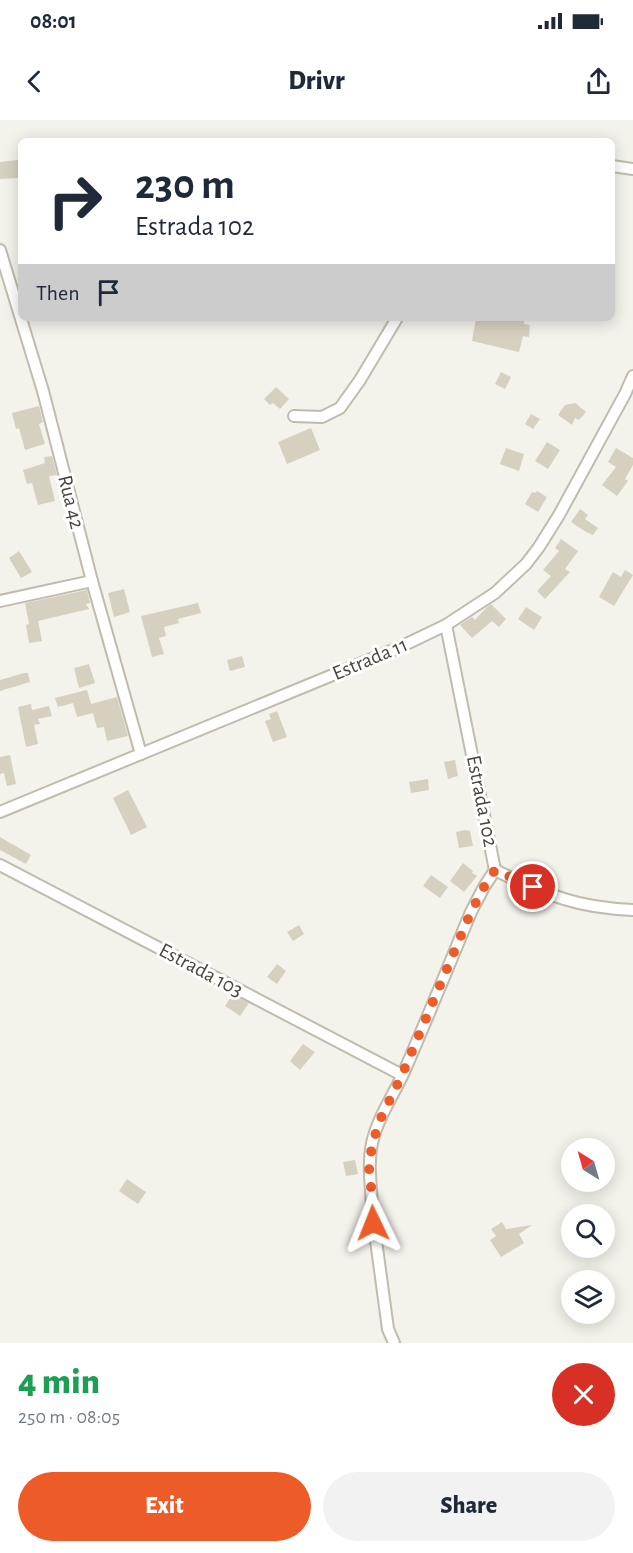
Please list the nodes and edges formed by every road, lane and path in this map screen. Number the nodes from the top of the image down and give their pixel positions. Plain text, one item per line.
1 (615, 166) edge
2 (633, 169) edge
3 (0, 250) edge
4 (18, 309) edge
5 (22, 321) edge
6 (395, 321) edge
7 (633, 376) edge
8 (294, 416) dead end
9 (92, 581) junction
10 (0, 601) edge
11 (446, 625) junction
12 (141, 754) junction
13 (0, 813) edge
14 (0, 865) edge
15 (495, 870) junction
16 (633, 910) edge
17 (402, 1075) junction
18 (392, 1340) edge
19 (380, 1343) edge

1 - 2 street
3 - 4 street, Rua 42
5 - 9 street, Rua 42
6 - 8 street
7 - 11 street, Estrada 11
9 - 10 street
9 - 12 street, Rua 42
11 - 12 street, Estrada 11
11 - 15 street, Estrada 102
12 - 13 street, Estrada 11
14 - 17 street, Estrada 103
15 - 16 street, Estrada 102
15 - 17 street
17 - 18 street
18 - 19 street

